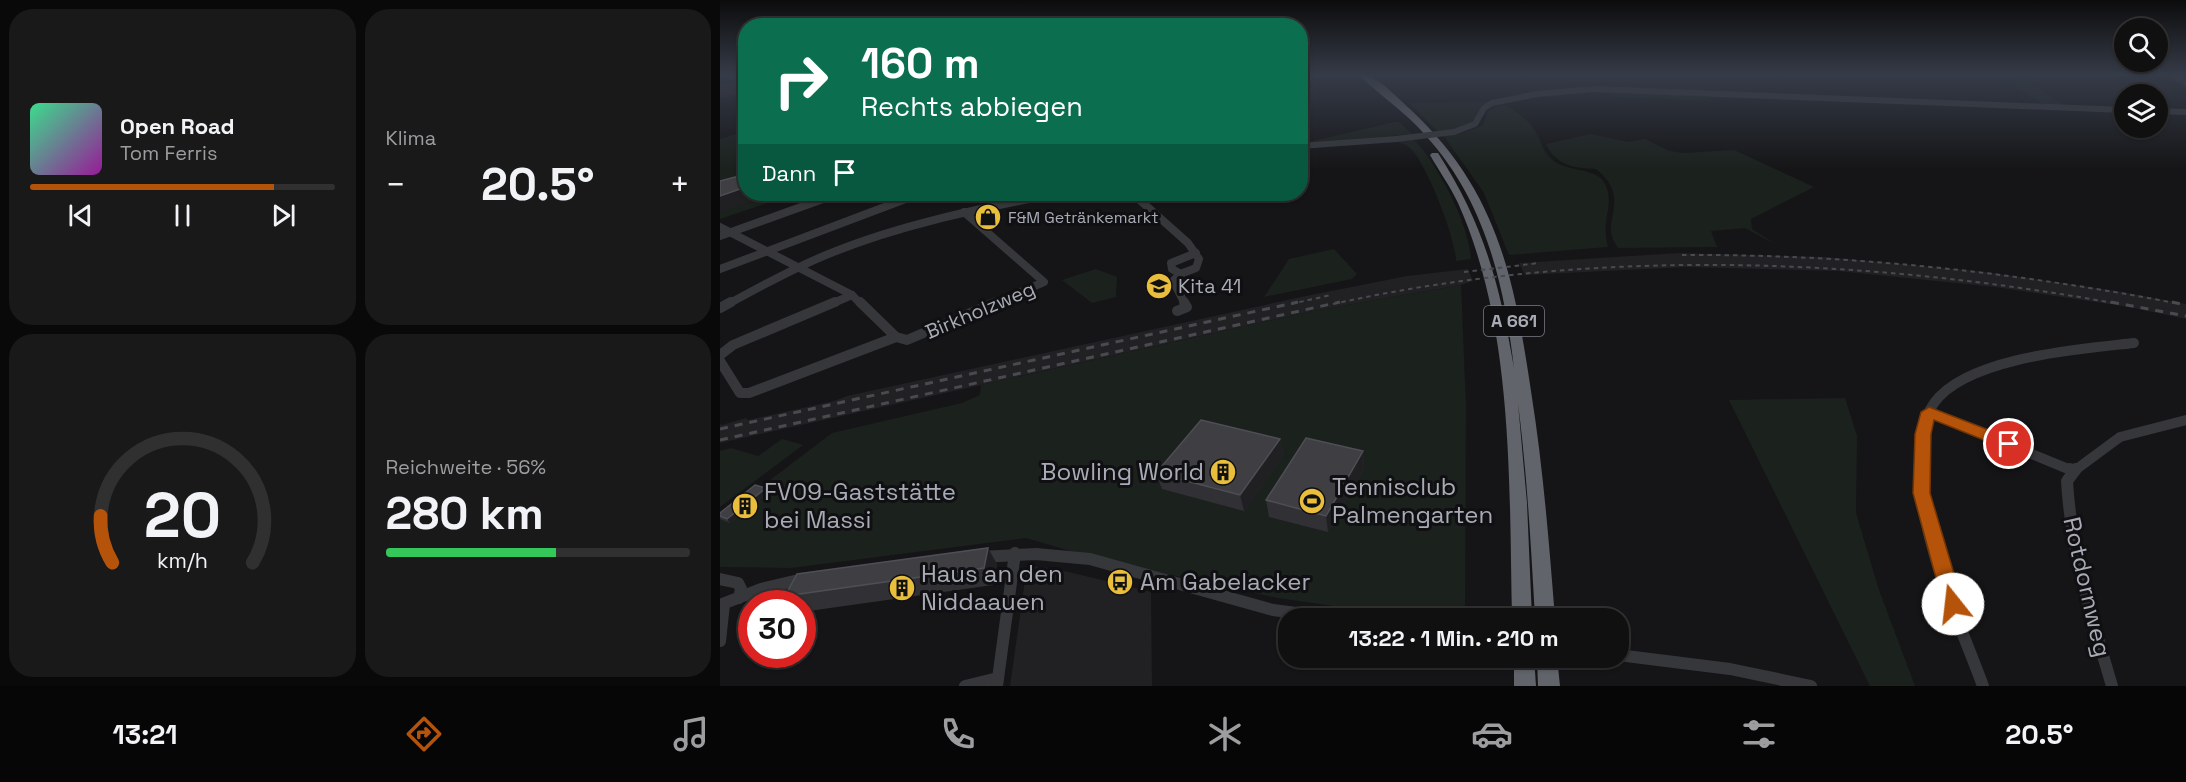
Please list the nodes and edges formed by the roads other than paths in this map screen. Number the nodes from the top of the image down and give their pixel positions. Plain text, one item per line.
1 (1390, 106) edge
2 (1401, 106) edge
3 (1489, 106) edge
4 (2023, 106) edge
5 (2114, 110) edge
6 (2168, 111) edge
7 (2186, 112) edge
8 (1308, 145) edge
9 (818, 201) edge
10 (900, 201) edge
11 (1015, 201) edge
12 (1140, 201) edge
13 (964, 212) junction
14 (720, 227) edge
15 (724, 235) edge
16 (762, 251) junction
17 (1196, 253) junction
18 (798, 267) junction
19 (720, 269) edge
20 (1179, 273) junction
21 (852, 295) junction
22 (720, 308) edge
23 (1177, 311) dead end
24 (896, 337) junction
25 (2134, 343) dead end
26 (720, 355) edge
27 (720, 361) edge
28 (1929, 412) junction
29 (2186, 420) edge
30 (2074, 471) junction
31 (1015, 553) junction
32 (970, 558) edge
33 (813, 577) edge
34 (720, 579) edge
35 (741, 590) edge
36 (762, 590) edge
37 (738, 598) edge
38 (722, 604) edge
39 (1521, 608) edge
40 (1544, 608) edge
41 (1278, 611) edge
42 (720, 641) edge
43 (1629, 656) edge
44 (1525, 668) edge
45 (1548, 668) edge
46 (997, 682) edge
47 (965, 686) edge
48 (1526, 686) edge
49 (1549, 686) edge
50 (1811, 686) edge
51 (1983, 686) edge
52 (2112, 686) edge

1 - 39 highway, A 661
2 - 40 highway, A 661
3 - 8 street, bridge
4 - 5 street, bridge
6 - 7 street
9 - 15 street
10 - 16 street
11 - 13 street
12 - 17 street
13 - 18 street
13 - 24 street, Birkholzweg
14 - 15 street
15 - 16 street
16 - 18 street
16 - 19 street
17 - 20 street
17 - 20 street
18 - 21 street
18 - 22 street
20 - 23 street
21 - 24 street
21 - 26 street
24 - 27 street
25 - 28 street
28 - 30 street
28 - 51 street
29 - 30 street
30 - 52 street, Rotdornweg
31 - 32 street
31 - 41 street
31 - 46 street
33 - 36 street
34 - 35 street
37 - 38 street
38 - 42 street
43 - 50 street
44 - 48 highway
45 - 49 highway
46 - 47 street

